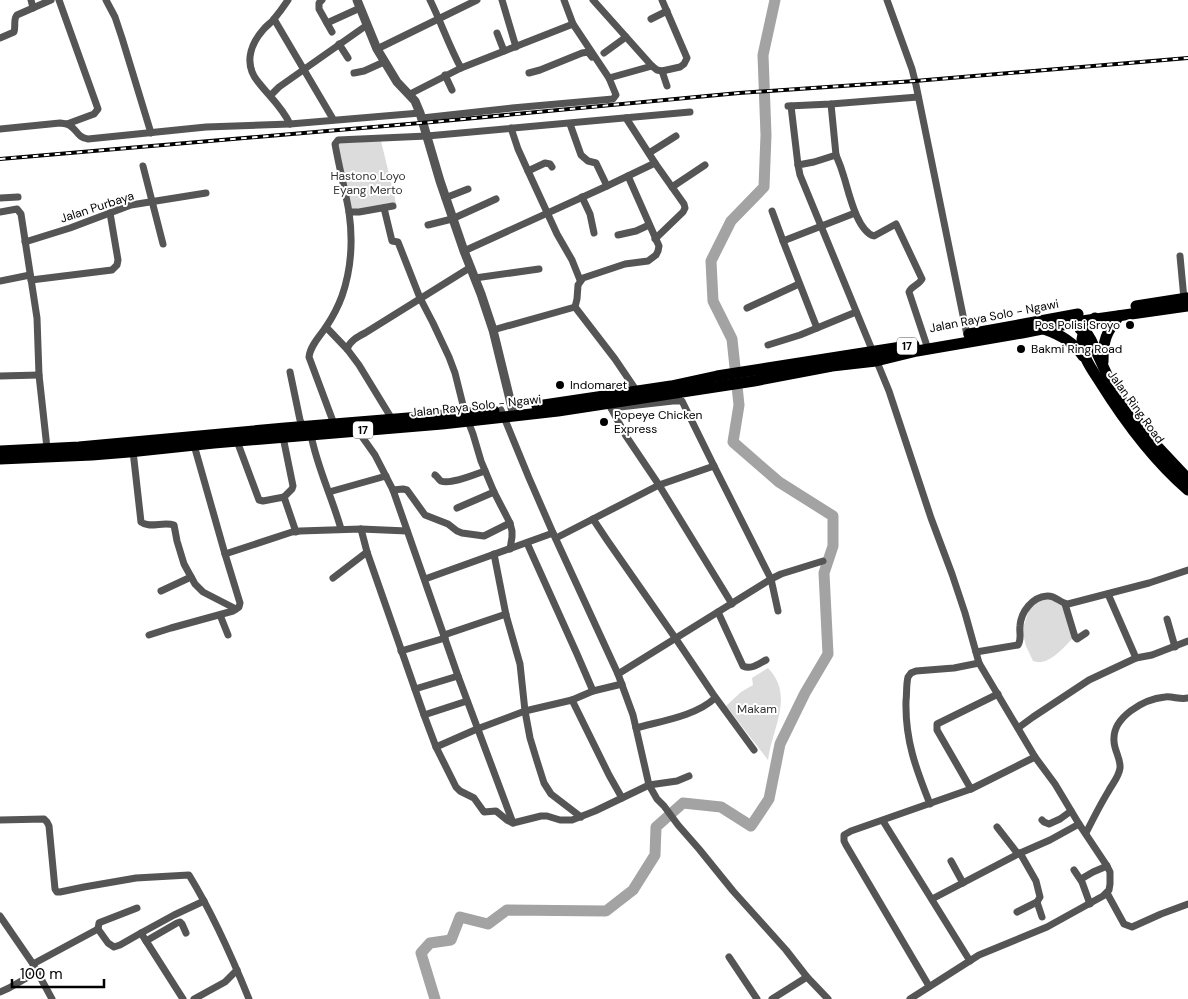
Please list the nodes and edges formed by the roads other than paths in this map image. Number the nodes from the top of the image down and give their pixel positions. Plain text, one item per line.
1 (51, 0) edge
2 (59, 0) edge
3 (106, 0) edge
4 (288, 0) edge
5 (322, 0) edge
6 (430, 0) edge
7 (477, 0) edge
8 (502, 0) edge
9 (564, 0) edge
10 (593, 0) edge
11 (662, 0) edge
12 (887, 0) edge
13 (32, 4) edge
14 (358, 4) edge
15 (667, 11) junction
16 (274, 19) junction
17 (439, 19) junction
18 (651, 19) dead end
19 (327, 24) junction
20 (573, 24) junction
21 (367, 25) junction
22 (332, 32) dead end
23 (497, 33) dead end
24 (626, 37) junction
25 (0, 38) edge
26 (339, 44) junction
27 (516, 47) junction
28 (377, 49) junction
29 (504, 52) junction
30 (604, 53) dead end
31 (348, 58) dead end
32 (384, 62) junction
33 (652, 66) junction
34 (461, 68) junction
35 (304, 69) junction
36 (662, 71) junction
37 (354, 73) dead end
38 (529, 74) dead end
39 (445, 75) junction
40 (608, 76) junction
41 (667, 86) dead end
42 (452, 90) dead end
43 (410, 94) junction
44 (271, 95) junction
45 (918, 97) junction
46 (832, 104) junction
47 (690, 112) dead end
48 (421, 115) junction
49 (626, 118) junction
50 (333, 119) junction
51 (67, 124) junction
52 (290, 124) junction
53 (570, 124) junction
54 (511, 128) junction
55 (0, 129) edge
56 (150, 132) junction
57 (427, 136) junction
58 (676, 136) dead end
59 (649, 153) junction
60 (836, 155) junction
61 (656, 163) junction
62 (705, 165) dead end
63 (798, 165) junction
64 (143, 166) dead end
65 (552, 167) dead end
66 (528, 171) junction
67 (628, 176) junction
68 (607, 186) junction
69 (672, 187) junction
70 (468, 189) dead end
71 (206, 193) dead end
72 (18, 197) dead end
73 (582, 197) junction
74 (0, 198) edge
75 (445, 198) junction
76 (496, 199) dead end
77 (151, 202) junction
78 (393, 206) dead end
79 (384, 208) junction
80 (772, 211) dead end
81 (0, 212) edge
82 (349, 212) junction
83 (547, 212) junction
84 (110, 213) junction
85 (855, 213) junction
86 (452, 219) junction
87 (428, 225) dead end
88 (649, 225) junction
89 (822, 226) junction
90 (594, 233) dead end
91 (618, 235) dead end
92 (655, 238) junction
93 (782, 241) junction
94 (25, 242) junction
95 (163, 244) dead end
96 (464, 251) junction
97 (1180, 256) dead end
98 (471, 267) junction
99 (539, 269) dead end
100 (30, 278) junction
101 (475, 278) junction
102 (580, 280) junction
103 (0, 281) edge
104 (799, 284) junction
105 (420, 298) junction
106 (1187, 301) edge
107 (574, 308) junction
108 (747, 308) dead end
109 (1102, 311) junction
110 (856, 312) junction
111 (1119, 316) junction
112 (1059, 317) junction
113 (1093, 319) junction
114 (1071, 323) junction
115 (326, 327) junction
116 (817, 328) junction
117 (1044, 329) junction
118 (493, 330) junction
119 (1083, 332) junction
120 (967, 335) junction
121 (926, 343) junction
122 (768, 345) dead end
123 (347, 349) junction
124 (874, 356) junction
125 (1090, 366) junction
126 (1103, 368) junction
127 (290, 372) dead end
128 (39, 375) junction
129 (0, 376) edge
130 (723, 380) junction
131 (636, 390) junction
132 (610, 406) junction
133 (508, 413) junction
134 (467, 417) junction
135 (392, 419) junction
136 (334, 424) junction
137 (303, 426) junction
138 (358, 431) junction
139 (311, 435) junction
140 (283, 437) junction
141 (237, 441) junction
142 (194, 445) junction
143 (47, 448) junction
144 (0, 451) edge
145 (132, 451) junction
146 (0, 459) edge
147 (714, 466) junction
148 (485, 471) junction
149 (435, 475) dead end
150 (386, 476) junction
151 (1188, 478) edge
152 (659, 485) junction
153 (393, 490) junction
154 (1188, 490) edge
155 (329, 492) junction
156 (494, 492) junction
157 (284, 497) junction
158 (457, 508) dead end
159 (593, 519) junction
160 (510, 523) junction
161 (341, 529) junction
162 (361, 529) junction
163 (407, 531) junction
164 (296, 532) junction
165 (554, 536) junction
166 (527, 543) junction
167 (510, 549) junction
168 (367, 552) junction
169 (225, 554) junction
170 (494, 554) junction
171 (823, 561) dead end
172 (1188, 570) edge
173 (191, 578) junction
174 (333, 578) dead end
175 (425, 579) junction
176 (771, 579) junction
177 (161, 592) dead end
178 (1108, 594) junction
179 (732, 604) junction
180 (1065, 604) junction
181 (236, 609) junction
182 (778, 611) dead end
183 (718, 612) junction
184 (506, 614) junction
185 (220, 615) junction
186 (1167, 619) dead end
187 (1086, 632) dead end
188 (149, 635) dead end
189 (228, 635) dead end
190 (445, 637) junction
191 (676, 638) junction
192 (1188, 642) edge
193 (1175, 647) junction
194 (402, 651) junction
195 (976, 652) junction
196 (1136, 658) junction
197 (766, 660) dead end
198 (979, 663) junction
199 (618, 674) junction
200 (458, 676) junction
201 (622, 684) junction
202 (415, 689) junction
203 (593, 691) junction
204 (998, 694) junction
205 (715, 698) junction
206 (1188, 698) edge
207 (572, 700) junction
208 (467, 701) junction
209 (525, 711) junction
210 (424, 715) junction
211 (636, 728) junction
212 (1018, 728) junction
213 (477, 729) junction
214 (436, 747) junction
215 (754, 750) dead end
216 (1035, 757) junction
217 (689, 776) dead end
218 (649, 785) junction
219 (971, 790) junction
220 (622, 798) junction
221 (930, 804) junction
222 (1071, 811) junction
223 (581, 817) junction
224 (0, 820) edge
225 (1042, 820) dead end
226 (883, 821) junction
227 (513, 823) junction
228 (1079, 824) junction
229 (998, 827) dead end
230 (1086, 833) junction
231 (1019, 854) junction
232 (951, 860) dead end
233 (1107, 866) junction
234 (1074, 870) dead end
235 (1081, 879) junction
236 (963, 883) junction
237 (1107, 894) junction
238 (932, 899) junction
239 (204, 901) junction
240 (1037, 902) junction
241 (1090, 904) junction
242 (1188, 904) edge
243 (137, 908) dead end
244 (1017, 912) dead end
245 (0, 916) edge
246 (1042, 917) dead end
247 (98, 929) junction
248 (141, 933) junction
249 (186, 933) dead end
250 (146, 941) junction
251 (729, 957) dead end
252 (970, 960) junction
253 (32, 964) junction
254 (237, 970) junction
255 (37, 972) junction
256 (807, 977) junction
257 (930, 986) junction
258 (0, 992) edge
259 (52, 999) edge
260 (183, 999) edge
261 (194, 999) edge
262 (249, 999) edge
263 (757, 999) edge
264 (772, 999) edge
265 (828, 999) edge
266 (910, 999) edge

1 - 13 street
2 - 51 street
3 - 56 street
4 - 16 street
5 - 19 street
6 - 17 street
7 - 17 street
8 - 27 street
9 - 20 street
10 - 24 street
11 - 15 street
12 - 45 street
13 - 25 street
14 - 19 street
14 - 21 street
15 - 18 street
15 - 36 street
16 - 35 street
16 - 44 street
17 - 28 street
17 - 34 street
19 - 22 street
20 - 27 street
20 - 40 street
21 - 26 street
21 - 28 street
23 - 29 street
24 - 30 street
24 - 33 street
26 - 31 street
26 - 35 street
27 - 29 street
28 - 32 street
29 - 34 street
32 - 37 street
32 - 43 street
33 - 36 street
33 - 40 street
34 - 39 street
35 - 44 street
35 - 50 street
36 - 41 street
38 - 40 street
39 - 42 street
39 - 43 street
40 - 48 street
43 - 48 street
44 - 52 street
45 - 46 street
45 - 120 street
46 - 60 street
46 - 63 street
47 - 49 street
48 - 50 street
48 - 57 street
49 - 53 street
49 - 59 street
50 - 52 street
51 - 55 street
51 - 56 street
52 - 56 street
53 - 54 street
53 - 68 street
54 - 57 street
54 - 66 street
57 - 75 street
57 - 82 street
58 - 59 street
59 - 61 street
60 - 63 street
60 - 85 street
61 - 67 street
61 - 69 street
62 - 69 street
63 - 89 street
64 - 77 street
65 - 66 street
66 - 83 street
67 - 68 street
67 - 88 street
68 - 73 street
69 - 92 street
70 - 75 street
71 - 77 street, Jalan Purbaya
72 - 74 street
73 - 83 street
73 - 90 street
75 - 86 street
76 - 86 street
77 - 84 street, Jalan Purbaya
77 - 95 street
78 - 79 street
79 - 82 street
79 - 105 street
80 - 93 street
81 - 94 street
82 - 115 street
83 - 96 street
83 - 102 street
84 - 94 street, Jalan Purbaya
84 - 100 street
85 - 89 street
85 - 121 street
86 - 87 street
86 - 96 street
88 - 91 street
88 - 92 street
89 - 93 street
89 - 110 street
92 - 102 street
93 - 104 street
94 - 100 street
96 - 98 street
97 - 106 street
98 - 101 street
98 - 105 street
99 - 101 street
100 - 103 street
100 - 128 street
101 - 118 street
102 - 107 street
104 - 108 street
104 - 116 street
105 - 123 street
105 - 134 street
106 - 109 highway, Jalan Raya Solo - Ngawi / 17
106 - 111 highway, Jalan Raya Solo - Ngawi / 17
107 - 118 street
107 - 131 street
109 - 112 highway, Jalan Raya Solo - Ngawi / 17
109 - 113 highway
110 - 116 street
110 - 124 street
111 - 113 highway, Jalan Raya Solo - Ngawi / 17
111 - 126 highway
112 - 114 highway
112 - 120 highway, Jalan Raya Solo - Ngawi / 17
113 - 114 highway, Jalan Raya Solo - Ngawi / 17
113 - 119 highway
114 - 117 highway, Jalan Raya Solo - Ngawi / 17
114 - 119 highway
115 - 123 street
115 - 136 street
116 - 122 street
117 - 124 highway, Jalan Raya Solo - Ngawi / 17
117 - 125 highway
118 - 133 street
119 - 125 highway, Jalan Ring Road
119 - 126 highway, Jalan Ring Road
120 - 121 highway, Jalan Raya Solo - Ngawi / 17
121 - 124 highway, Jalan Raya Solo - Ngawi / 17
123 - 135 street
124 - 130 highway, Jalan Raya Solo - Ngawi / 17
124 - 195 street
125 - 154 highway, Jalan Ring Road
126 - 151 highway, Jalan Ring Road
127 - 137 street
128 - 129 street
128 - 143 street
130 - 131 highway, Jalan Raya Solo - Ngawi / 17
130 - 132 highway, Jalan Raya Solo - Ngawi / 17
131 - 133 highway, Jalan Raya Solo - Ngawi / 17
132 - 133 highway, Jalan Raya Solo - Ngawi / 17
132 - 147 street
132 - 152 street
133 - 134 highway, Jalan Raya Solo - Ngawi / 17
133 - 165 street
134 - 135 highway, Jalan Raya Solo - Ngawi / 17
134 - 138 highway, Jalan Raya Solo - Ngawi / 17
134 - 148 street
135 - 136 highway, Jalan Raya Solo - Ngawi / 17
136 - 137 highway, Jalan Raya Solo - Ngawi / 17
137 - 143 highway, Jalan Raya Solo - Ngawi / 17
138 - 139 highway, Jalan Raya Solo - Ngawi / 17
138 - 150 street
139 - 140 highway, Jalan Raya Solo - Ngawi / 17
139 - 155 street
140 - 141 highway, Jalan Raya Solo - Ngawi / 17
140 - 157 street
141 - 142 highway, Jalan Raya Solo - Ngawi / 17
141 - 157 street
142 - 145 highway, Jalan Raya Solo - Ngawi / 17
142 - 169 street
143 - 144 highway, Jalan Raya Solo - Ngawi / 17
145 - 146 highway, Jalan Raya Solo - Ngawi / 17
145 - 173 street
147 - 152 street
147 - 176 street
148 - 149 street
148 - 156 street
150 - 153 street
150 - 155 street
152 - 159 street
152 - 179 street
153 - 160 street
153 - 163 street
155 - 161 street
156 - 158 street
156 - 160 street
157 - 164 street
159 - 165 street
159 - 191 street
160 - 167 street
161 - 162 street
161 - 164 street
162 - 163 street
162 - 168 street
163 - 175 street
164 - 169 street
165 - 166 street
165 - 199 street
166 - 167 street
166 - 203 street
167 - 170 street
168 - 174 street
168 - 194 street
169 - 181 street
170 - 175 street
170 - 184 street
171 - 176 street
172 - 178 street
173 - 177 street
173 - 181 street
175 - 190 street
176 - 179 street
176 - 182 street
178 - 180 street
178 - 196 street
179 - 183 street
180 - 187 street
180 - 195 street
181 - 185 street
183 - 191 street
183 - 197 street
184 - 190 street
184 - 209 street
185 - 188 street
185 - 189 street
186 - 193 street
190 - 194 street
190 - 200 street
191 - 199 street
191 - 205 street
192 - 193 street
193 - 196 street
194 - 202 street
195 - 198 street
196 - 212 street
198 - 204 street
198 - 221 street
199 - 201 street
200 - 202 street
200 - 208 street
201 - 203 street
201 - 211 street
202 - 210 street
203 - 207 street
204 - 212 street
204 - 219 street
205 - 211 street
205 - 215 street
206 - 230 street
207 - 209 street
207 - 220 street
208 - 210 street
208 - 213 street
209 - 213 street
209 - 223 street
210 - 214 street
211 - 218 street
212 - 216 street
213 - 214 street
213 - 227 street
214 - 227 street
216 - 219 street
216 - 222 street
217 - 218 street
218 - 220 street
218 - 256 street
219 - 221 street
220 - 223 street
221 - 226 street
222 - 225 street
222 - 228 street
223 - 227 street
224 - 239 street
226 - 238 street
226 - 257 street
228 - 230 street
228 - 231 street
229 - 231 street
230 - 233 street
231 - 236 street
231 - 240 street
232 - 236 street
233 - 235 street
233 - 237 street
234 - 235 street
235 - 241 street
236 - 238 street
237 - 241 street
237 - 242 street
238 - 252 street
239 - 248 street
239 - 254 street
240 - 244 street
240 - 246 street
241 - 252 street
243 - 247 street
245 - 253 street
247 - 248 street
247 - 253 street
248 - 250 street
249 - 250 street
250 - 260 street
251 - 263 street
252 - 257 street
253 - 255 street
254 - 261 street
254 - 262 street
255 - 258 street
255 - 259 street
256 - 264 street
256 - 265 street
257 - 266 street

